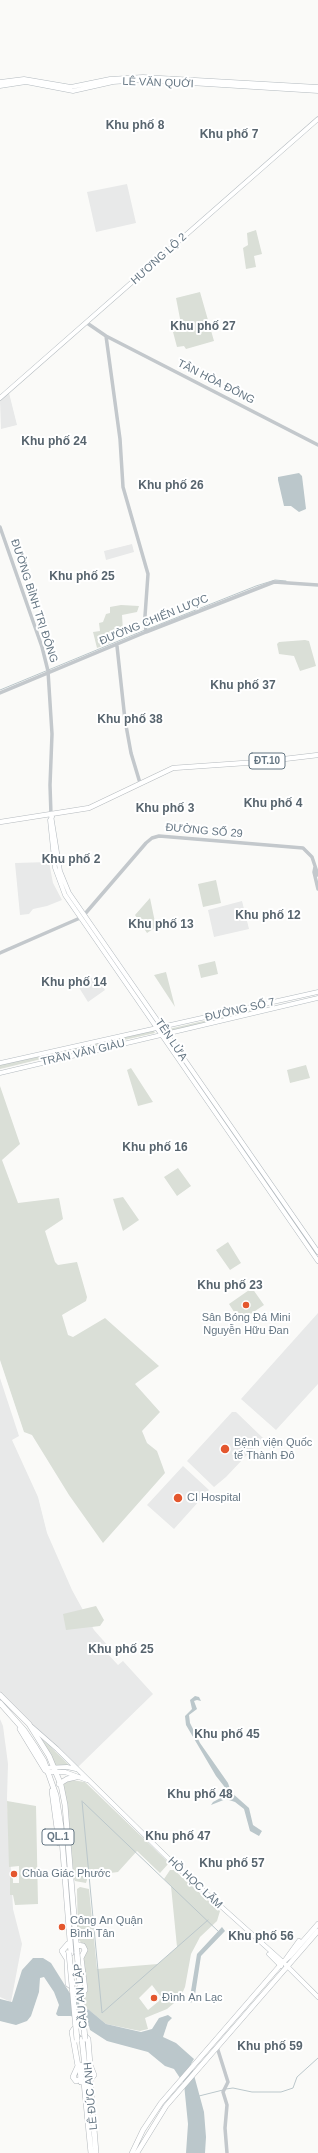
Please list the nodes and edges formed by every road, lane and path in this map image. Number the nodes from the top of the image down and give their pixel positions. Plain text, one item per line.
1 (20, 81) junction
2 (0, 82) edge
3 (0, 86) edge
4 (318, 87) edge
5 (318, 90) edge
6 (318, 119) edge
7 (87, 323) junction
8 (106, 336) junction
9 (0, 398) edge
10 (318, 445) edge
11 (0, 527) edge
12 (318, 586) edge
13 (146, 630) junction
14 (116, 646) junction
15 (48, 673) junction
16 (0, 693) edge
17 (318, 755) edge
18 (140, 784) junction
19 (51, 806) junction
20 (59, 814) junction
21 (51, 816) junction
22 (0, 822) edge
23 (315, 868) junction
24 (318, 875) edge
25 (318, 889) edge
26 (82, 916) junction
27 (0, 953) edge
28 (318, 992) edge
29 (318, 998) edge
30 (173, 1026) junction
31 (162, 1027) junction
32 (156, 1028) junction
33 (148, 1030) junction
34 (176, 1032) junction
35 (167, 1034) junction
36 (161, 1036) junction
37 (152, 1038) junction
38 (76, 1046) junction
39 (64, 1048) junction
40 (79, 1054) junction
41 (66, 1057) junction
42 (0, 1063) edge
43 (0, 1073) edge
44 (318, 1252) edge
45 (318, 1261) edge
46 (0, 1695) edge
47 (0, 1698) edge
48 (0, 1703) edge
49 (0, 1708) edge
50 (27, 1723) junction
51 (76, 1769) junction
52 (50, 1770) junction
53 (76, 1777) junction
54 (87, 1780) junction
55 (59, 1784) junction
56 (318, 1920) edge
57 (318, 1924) edge
58 (310, 1931) junction
59 (318, 1931) edge
60 (69, 1934) junction
61 (318, 1934) edge
62 (68, 1944) junction
63 (77, 1945) junction
64 (73, 1953) junction
65 (283, 1962) junction
66 (291, 1962) junction
67 (286, 1968) junction
68 (318, 1997) edge
69 (81, 2039) junction
70 (218, 2047) junction
71 (81, 2079) junction
72 (90, 2080) junction
73 (88, 2153) edge
74 (93, 2153) edge
75 (132, 2153) edge
76 (137, 2153) edge
77 (227, 2153) edge

1 - 2 main road, LÊ VĂN QUỚI
1 - 3 main road, LÊ VĂN QUỚI
1 - 4 main road, LÊ VĂN QUỚI
1 - 5 main road, LÊ VĂN QUỚI
6 - 7 main road, HƯƠNG LỘ 2
7 - 8 street, TÂN HÒA ĐÔNG
7 - 9 main road, HƯƠNG LỘ 2
8 - 10 street, TÂN HÒA ĐÔNG
8 - 13 street
11 - 15 street, ĐƯỜNG BÌNH TRỊ ĐÔNG
12 - 13 street, ĐƯỜNG CHIẾN LƯỢC
13 - 14 street, ĐƯỜNG CHIẾN LƯỢC
14 - 15 street, ĐƯỜNG CHIẾN LƯỢC
14 - 18 street
15 - 16 street, ĐƯỜNG CHIẾN LƯỢC
15 - 19 street, ĐƯỜNG BÌNH TRỊ ĐÔNG
17 - 18 main road, ĐT.10
18 - 20 main road, ĐT.10
19 - 20 street
19 - 21 street, ĐƯỜNG BÌNH TRỊ ĐÔNG
20 - 21 main road, ĐT.10
21 - 22 main road, ĐT.10
21 - 26 main road, TÊN LỬA
23 - 24 street
23 - 25 street
23 - 26 street, ĐƯỜNG SỐ 29
26 - 27 street
26 - 31 main road, TÊN LỬA
26 - 32 main road, TÊN LỬA
28 - 30 main road, ĐƯỜNG SỐ 7
29 - 34 main road, ĐƯỜNG SỐ 7
30 - 31 main road, ĐƯỜNG SỐ 7
30 - 34 main road
31 - 32 main road, TRẦN VĂN GIÀU
31 - 35 main road, TÊN LỬA
32 - 33 main road, TRẦN VĂN GIÀU
32 - 36 main road, TÊN LỬA
33 - 37 main road
33 - 38 main road, TRẦN VĂN GIÀU
34 - 35 main road, ĐƯỜNG SỐ 7
35 - 36 main road, TRẦN VĂN GIÀU
35 - 44 main road, TÊN LỬA
36 - 37 main road, TRẦN VĂN GIÀU
36 - 45 main road, TÊN LỬA
37 - 40 main road, TRẦN VĂN GIÀU
38 - 39 main road, TRẦN VĂN GIÀU
38 - 40 main road
39 - 41 main road
39 - 42 main road, TRẦN VĂN GIÀU
40 - 41 main road, TRẦN VĂN GIÀU
41 - 43 main road, TRẦN VĂN GIÀU
46 - 50 highway, QL.1
47 - 50 highway, QL.1
48 - 52 highway, QL.1
49 - 52 highway, QL.1
50 - 51 main road, HỒ HỌC LÃM
50 - 52 highway, QL.1
51 - 52 main road
51 - 54 main road, HỒ HỌC LÃM
52 - 53 main road, HỒ HỌC LÃM
52 - 55 highway, QL.1
52 - 60 highway, QL.1
53 - 54 main road, HỒ HỌC LÃM
53 - 55 highway
54 - 65 main road, HỒ HỌC LÃM
55 - 63 highway, QL.1
55 - 64 highway, QL.1
56 - 58 main road
57 - 58 main road
58 - 65 main road
59 - 66 main road
60 - 62 highway, QL.1
60 - 64 highway, QL.1
61 - 66 main road
62 - 63 highway
62 - 64 highway, QL.1
63 - 64 highway, QL.1
64 - 69 highway, CẦU AN LẬP / QL.1, bridge
65 - 67 main road, HỒ HỌC LÃM
65 - 75 main road
66 - 67 main road
67 - 68 main road, HỒ HỌC LÃM
67 - 70 main road
69 - 71 highway, LÊ ĐỨC ANH / QL.1
69 - 72 highway, LÊ ĐỨC ANH / QL.1
69 - 74 highway, LÊ ĐỨC ANH / QL.1
70 - 76 main road
70 - 77 street
71 - 72 highway
71 - 73 highway, LÊ ĐỨC ANH / QL.1
72 - 74 highway, LÊ ĐỨC ANH / QL.1

